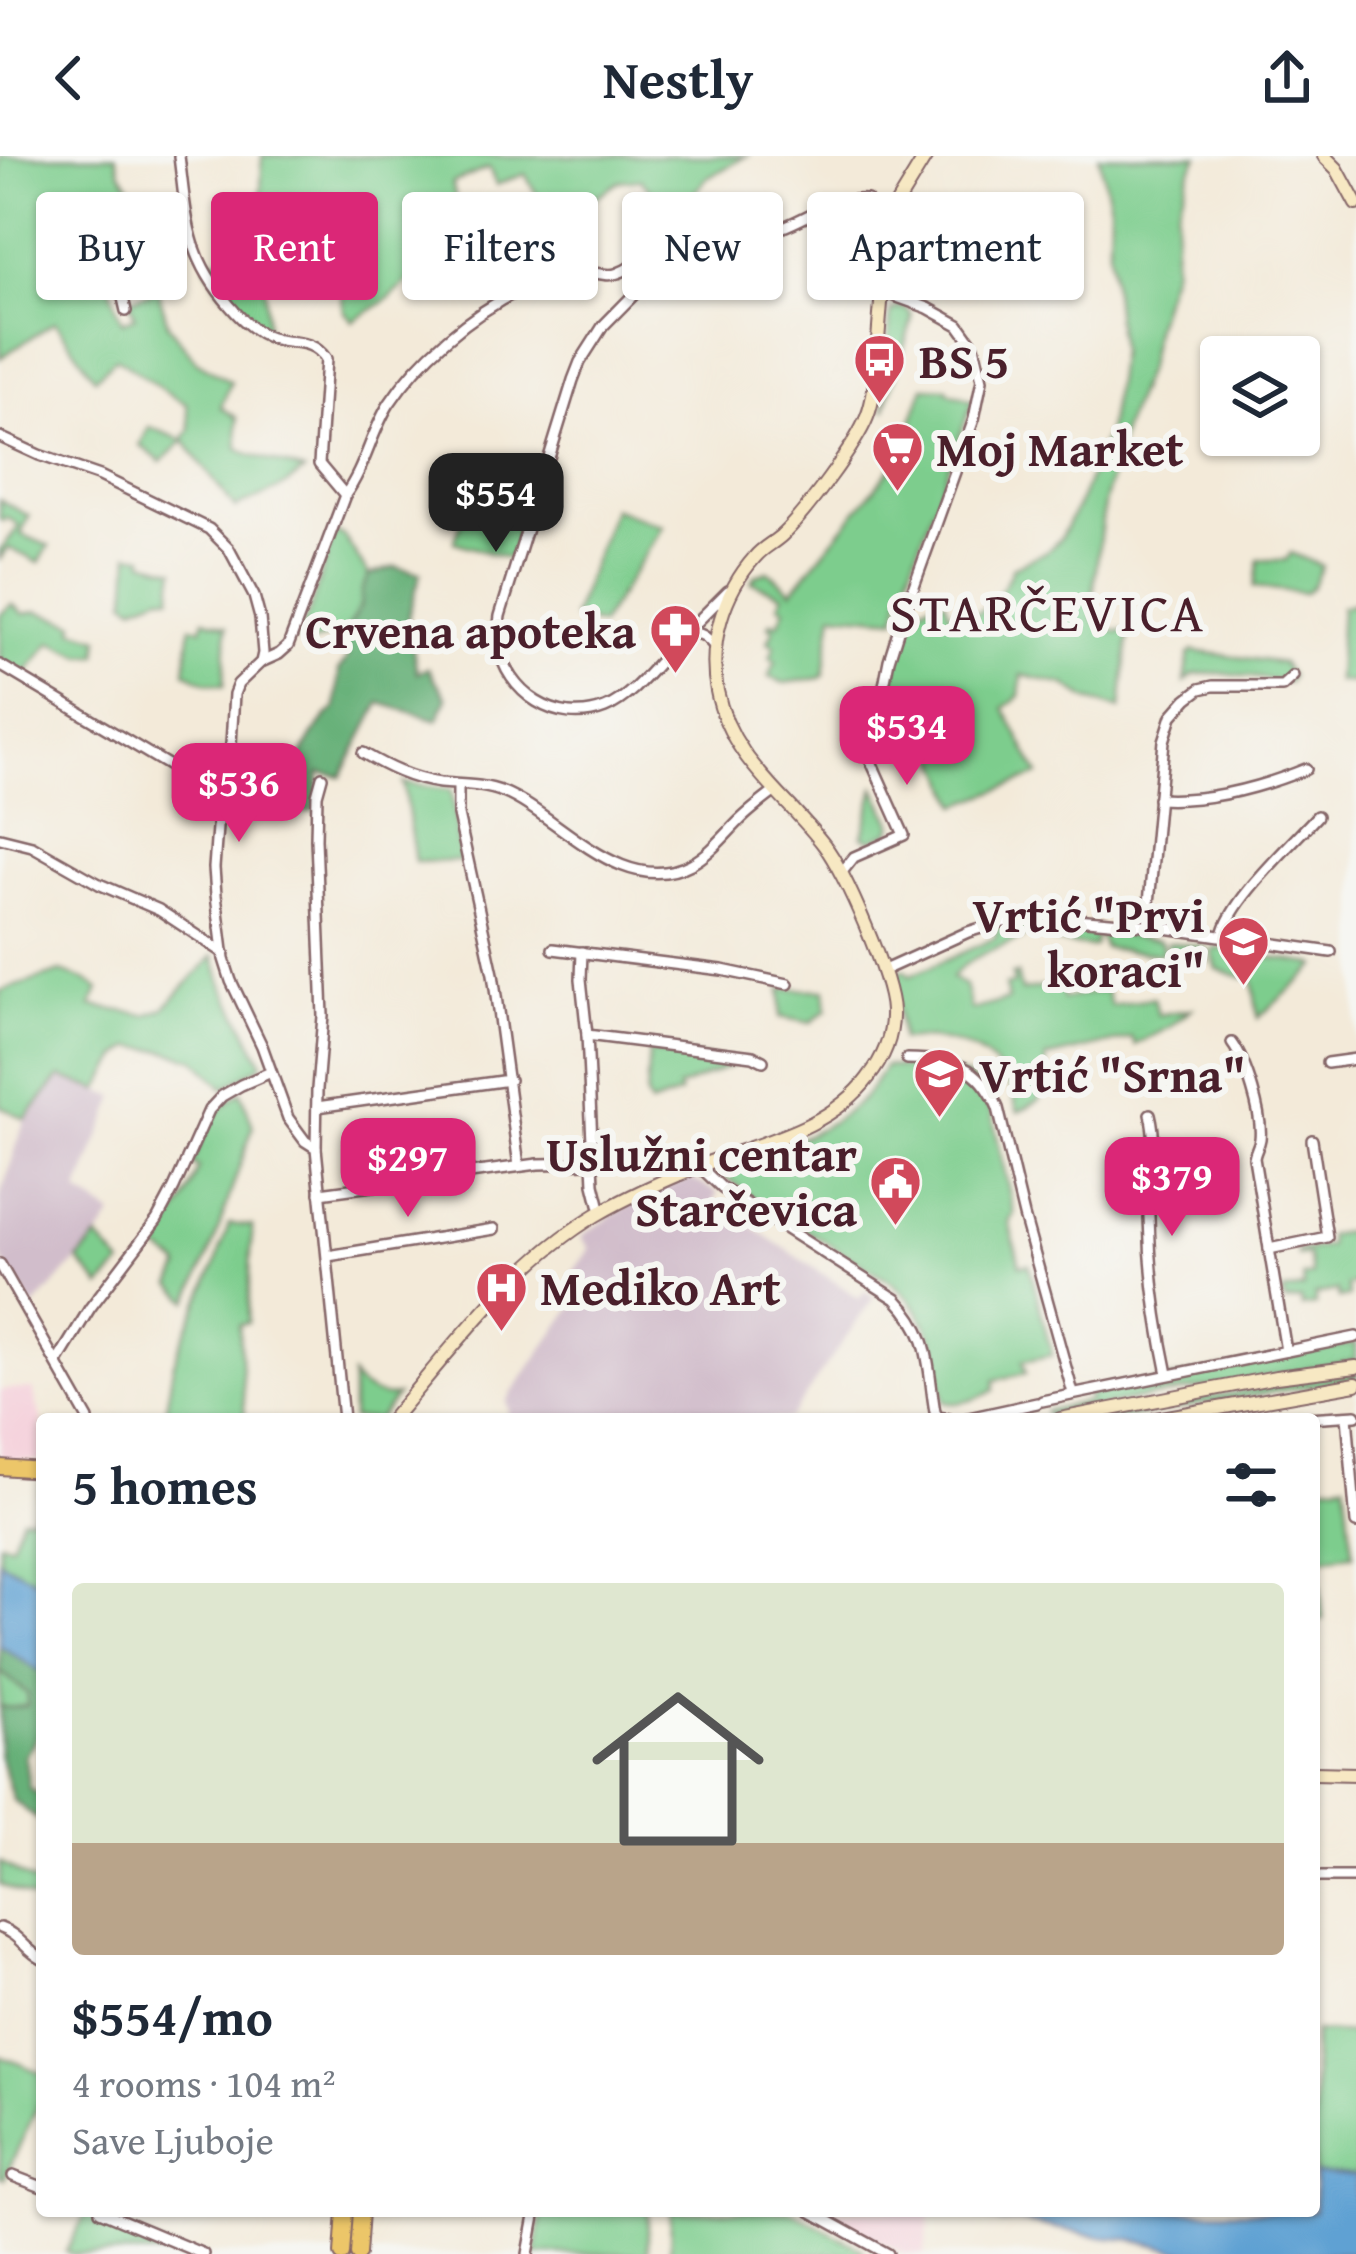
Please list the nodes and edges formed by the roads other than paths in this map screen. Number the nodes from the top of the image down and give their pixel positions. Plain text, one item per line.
1 (178, 156) edge
2 (926, 156) edge
3 (1328, 157) edge
4 (904, 192) edge
5 (1356, 204) edge
6 (188, 232) junction
7 (622, 271) edge
8 (628, 300) edge
9 (882, 300) edge
10 (906, 300) edge
11 (125, 311) dead end
12 (0, 436) edge
13 (345, 495) junction
14 (732, 587) junction
15 (682, 638) junction
16 (715, 646) junction
17 (261, 662) junction
18 (0, 664) edge
19 (1293, 676) dead end
20 (363, 753) dead end
21 (1306, 769) dead end
22 (322, 777) dead end
23 (458, 785) junction
24 (774, 792) junction
25 (220, 796) junction
26 (1157, 799) junction
27 (1317, 816) dead end
28 (0, 838) edge
29 (842, 872) junction
30 (1150, 926) junction
31 (1222, 936) junction
32 (553, 949) dead end
33 (582, 952) junction
34 (1331, 952) dead end
35 (224, 953) junction
36 (882, 971) junction
37 (788, 984) dead end
38 (587, 1035) junction
39 (1232, 1043) dead end
40 (908, 1059) dead end
41 (1356, 1059) edge
42 (763, 1061) dead end
43 (1328, 1063) dead end
44 (271, 1072) junction
45 (509, 1080) junction
46 (316, 1107) junction
47 (1150, 1114) dead end
48 (1312, 1140) dead end
49 (316, 1148) junction
50 (593, 1163) junction
51 (519, 1166) junction
52 (699, 1166) junction
53 (320, 1193) junction
54 (601, 1212) junction
55 (494, 1229) dead end
56 (1269, 1249) junction
57 (328, 1256) junction
58 (0, 1264) edge
59 (1356, 1337) edge
60 (1286, 1351) junction
61 (57, 1362) junction
62 (1356, 1367) edge
63 (1168, 1374) junction
64 (1356, 1384) edge
65 (1073, 1393) junction
66 (85, 1413) edge
67 (342, 1413) edge
68 (397, 1413) edge
69 (942, 1413) edge
70 (991, 1413) edge
71 (1091, 1413) edge
72 (1203, 1413) edge
73 (1352, 1416) edge
74 (1320, 1418) edge
75 (0, 1467) edge
76 (36, 1470) edge
77 (1356, 1523) edge
78 (1320, 1773) edge
79 (1356, 1774) edge
80 (1320, 1877) edge
81 (1356, 1877) edge
82 (0, 1928) edge
83 (36, 1955) edge
84 (13, 2176) dead end
85 (36, 2185) edge
86 (114, 2217) edge
87 (345, 2217) edge
88 (361, 2217) edge
89 (535, 2217) edge
90 (820, 2217) edge
91 (874, 2250) edge
92 (202, 2254) edge
93 (342, 2254) edge
94 (358, 2254) edge
95 (528, 2254) edge
96 (888, 2254) edge

1 - 6 street
2 - 4 street
3 - 5 street
6 - 11 street
6 - 13 street
7 - 13 street
8 - 15 street
9 - 14 street
10 - 29 street
12 - 17 street
13 - 17 street
14 - 15 street
14 - 16 street
15 - 16 street
16 - 24 street
17 - 25 street
18 - 25 street
19 - 26 street
20 - 23 street
21 - 26 street
22 - 46 street
23 - 24 street
23 - 45 street
24 - 29 street
25 - 35 street
26 - 30 street
27 - 31 street
28 - 35 street
29 - 36 street
30 - 31 street
30 - 36 street
31 - 34 street
32 - 33 street
33 - 37 street
33 - 38 street
35 - 44 street
36 - 52 street
38 - 42 street
38 - 50 street
39 - 56 street
40 - 65 street
41 - 43 street
44 - 49 street
44 - 61 street
45 - 46 street
45 - 51 street
46 - 49 street
47 - 63 street
48 - 56 street
49 - 53 street
50 - 51 street
50 - 54 street
51 - 53 street
52 - 54 street
52 - 69 street
53 - 57 street
54 - 68 street
55 - 57 street
56 - 60 street
57 - 67 street
58 - 61 street
59 - 60 street
60 - 63 street
61 - 66 street
62 - 71 street
63 - 65 street
64 - 72 street
65 - 70 street
73 - 74 street
73 - 77 street
75 - 76 main road
78 - 79 street
80 - 81 street
82 - 83 street
84 - 85 street
86 - 92 street
87 - 93 main road
88 - 94 main road
89 - 95 street
90 - 91 street
91 - 96 street

